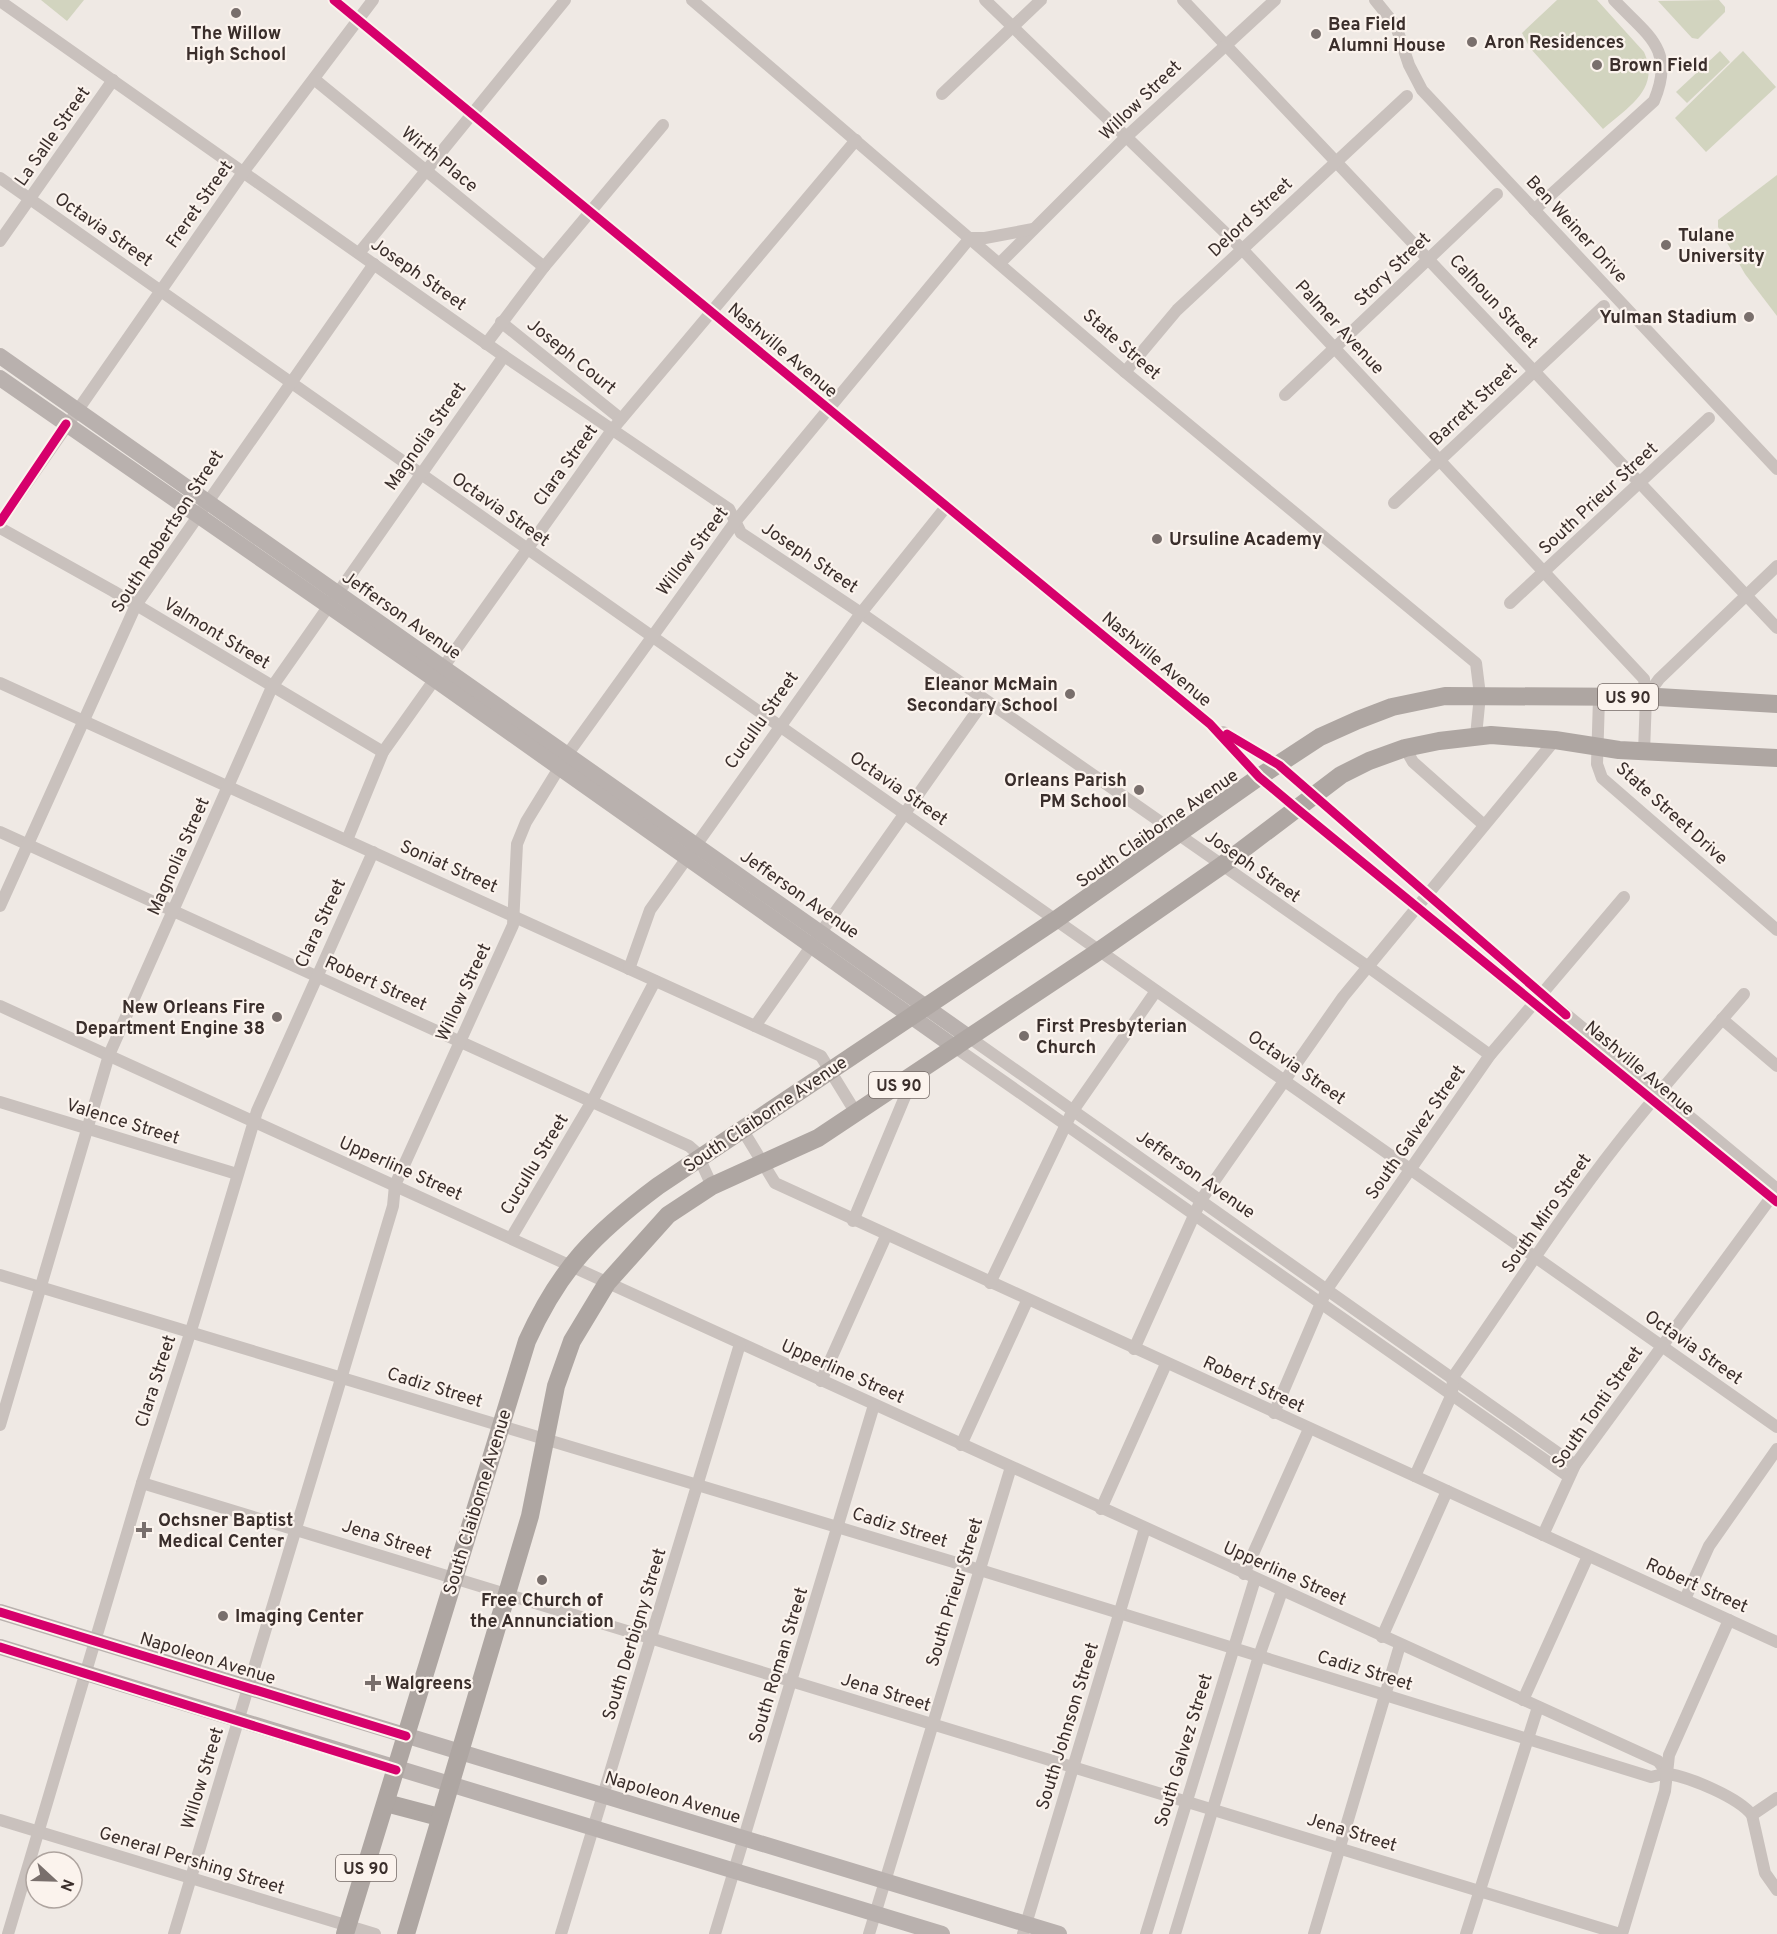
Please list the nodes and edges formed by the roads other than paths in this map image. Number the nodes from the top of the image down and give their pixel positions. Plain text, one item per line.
1 (334, 0) edge
2 (373, 0) edge
3 (565, 0) edge
4 (692, 0) edge
5 (985, 0) edge
6 (1041, 0) edge
7 (1183, 0) edge
8 (1275, 0) edge
9 (1375, 0) edge
10 (1614, 0) edge
11 (0, 1) edge
12 (358, 20) junction
13 (1013, 27) junction
14 (1226, 43) junction
15 (314, 79) junction
16 (113, 80) junction
17 (942, 94) dead end
18 (1407, 96) dead end
19 (472, 114) junction
20 (663, 124) dead end
21 (1125, 138) junction
22 (856, 140) junction
23 (1337, 161) junction
24 (243, 171) junction
25 (425, 171) junction
26 (0, 178) edge
27 (1497, 194) dead end
28 (30, 200) junction
29 (1534, 210) junction
30 (590, 212) junction
31 (1033, 229) junction
32 (970, 238) junction
33 (0, 241) edge
34 (1242, 249) junction
35 (359, 254) junction
36 (1429, 259) junction
37 (1000, 263) junction
38 (374, 264) junction
39 (544, 267) junction
40 (159, 291) junction
41 (1604, 306) dead end
42 (711, 311) junction
43 (501, 322) junction
44 (486, 344) junction
45 (1335, 348) junction
46 (0, 356) edge
47 (504, 356) junction
48 (1535, 371) junction
49 (1125, 372) junction
50 (0, 378) edge
51 (289, 382) junction
52 (1285, 395) dead end
53 (76, 409) junction
54 (828, 409) junction
55 (1709, 418) dead end
56 (621, 419) junction
57 (66, 424) junction
58 (612, 430) junction
59 (1440, 459) junction
60 (1777, 469) edge
61 (421, 474) junction
62 (1641, 483) junction
63 (1394, 502) dead end
64 (946, 507) junction
65 (202, 508) junction
66 (0, 522) edge
67 (735, 522) junction
68 (0, 528) edge
69 (526, 550) junction
70 (1777, 566) edge
71 (1545, 572) junction
72 (1746, 595) junction
73 (332, 600) junction
74 (1510, 603) dead end
75 (136, 605) junction
76 (861, 613) junction
77 (1777, 628) edge
78 (651, 636) junction
79 (438, 674) junction
80 (0, 682) edge
81 (272, 687) junction
82 (1480, 695) junction
83 (1646, 697) junction
84 (1599, 698) junction
85 (984, 701) junction
86 (1777, 704) edge
87 (83, 720) junction
88 (1210, 724) junction
89 (778, 726) junction
90 (1476, 736) junction
91 (1555, 740) junction
92 (1405, 748) junction
93 (1597, 748) junction
94 (383, 752) junction
95 (1644, 752) junction
96 (1777, 758) edge
97 (563, 761) junction
98 (1279, 765) junction
99 (1259, 777) junction
100 (228, 786) junction
101 (1314, 795) junction
102 (1296, 808) junction
103 (904, 814) junction
104 (1484, 825) junction
105 (0, 832) edge
106 (1176, 835) junction
107 (347, 840) junction
108 (28, 844) junction
109 (691, 851) junction
110 (372, 852) junction
111 (1221, 866) junction
112 (1426, 896) junction
113 (1624, 897) dead end
114 (0, 906) edge
115 (1418, 906) junction
116 (172, 911) junction
117 (513, 915) junction
118 (1054, 921) junction
119 (1777, 930) edge
120 (816, 939) junction
121 (1099, 951) junction
122 (1367, 966) junction
123 (629, 969) junction
124 (316, 975) junction
125 (655, 981) junction
126 (1155, 991) junction
127 (1744, 994) dead end
128 (1539, 999) junction
129 (0, 1006) edge
130 (927, 1006) junction
131 (911, 1017) junction
132 (1722, 1019) junction
133 (755, 1026) junction
134 (460, 1040) junction
135 (963, 1043) junction
136 (109, 1054) junction
137 (1490, 1055) junction
138 (1777, 1066) edge
139 (830, 1071) junction
140 (914, 1075) junction
141 (1285, 1080) junction
142 (1657, 1097) junction
143 (592, 1101) junction
144 (0, 1102) edge
145 (1072, 1112) junction
146 (856, 1113) junction
147 (254, 1121) junction
148 (1066, 1124) junction
149 (86, 1129) junction
150 (742, 1129) junction
151 (699, 1159) junction
152 (763, 1163) junction
153 (1410, 1170) junction
154 (237, 1174) junction
155 (395, 1185) junction
156 (712, 1186) junction
157 (1775, 1194) edge
158 (1201, 1200) junction
159 (1196, 1215) junction
160 (853, 1221) junction
161 (886, 1236) junction
162 (511, 1238) junction
163 (1536, 1257) junction
164 (570, 1265) junction
165 (0, 1275) edge
166 (990, 1283) junction
167 (607, 1284) junction
168 (40, 1287) junction
169 (1327, 1289) junction
170 (1028, 1300) junction
171 (1322, 1304) junction
172 (190, 1332) junction
173 (740, 1344) junction
174 (1661, 1346) junction
175 (1134, 1349) junction
176 (1166, 1364) junction
177 (1453, 1377) junction
178 (342, 1378) junction
179 (821, 1381) junction
180 (1452, 1394) junction
181 (874, 1405) junction
182 (1274, 1413) junction
183 (0, 1425) edge
184 (499, 1426) junction
185 (1777, 1427) edge
186 (1309, 1429) junction
187 (545, 1440) junction
188 (961, 1445) junction
189 (1777, 1449) edge
190 (1011, 1467) junction
191 (1572, 1471) junction
192 (1415, 1476) junction
193 (142, 1483) junction
194 (697, 1486) junction
195 (1447, 1491) junction
196 (1101, 1509) junction
197 (837, 1528) junction
198 (1145, 1528) junction
199 (298, 1529) junction
200 (1543, 1535) junction
201 (1588, 1556) junction
202 (980, 1570) junction
203 (1249, 1576) junction
204 (455, 1579) junction
205 (1282, 1591) junction
206 (506, 1594) junction
207 (1685, 1599) junction
208 (0, 1612) edge
209 (1119, 1613) junction
210 (1729, 1620) junction
211 (1382, 1637) junction
212 (651, 1639) junction
213 (95, 1641) junction
214 (1777, 1642) edge
215 (1400, 1645) junction
216 (0, 1647) edge
217 (1232, 1648) junction
218 (1259, 1656) junction
219 (85, 1673) junction
220 (792, 1683) junction
221 (248, 1688) junction
222 (1384, 1695) junction
223 (1523, 1700) junction
224 (1538, 1707) junction
225 (238, 1720) junction
226 (933, 1725) junction
227 (406, 1736) junction
228 (1527, 1740) junction
229 (458, 1752) junction
230 (1074, 1766) junction
231 (396, 1770) junction
232 (1667, 1773) junction
233 (448, 1785) junction
234 (603, 1796) junction
235 (1777, 1798) edge
236 (1187, 1800) junction
237 (386, 1803) junction
238 (1214, 1808) junction
239 (1752, 1815) junction
240 (439, 1817) junction
241 (0, 1820) edge
242 (594, 1828) junction
243 (38, 1832) junction
244 (745, 1839) junction
245 (1340, 1847) junction
246 (735, 1871) junction
247 (191, 1879) junction
248 (885, 1881) junction
249 (1777, 1890) edge
250 (1479, 1891) junction
251 (875, 1914) junction
252 (1024, 1929) edge
253 (346, 1930) edge
254 (1148, 1933) edge
255 (8, 1934) edge
256 (174, 1934) edge
257 (375, 1934) edge
258 (406, 1934) edge
259 (561, 1934) edge
260 (716, 1934) edge
261 (869, 1934) edge
262 (942, 1934) edge
263 (1059, 1934) edge
264 (1175, 1934) edge
265 (1314, 1934) edge
266 (1466, 1934) edge
267 (1621, 1934) edge

1 - 12 street, Nashville Avenue
2 - 12 street, Freret Street
3 - 19 street
4 - 22 street, State Street
5 - 13 street, Palmer Avenue
6 - 13 street
7 - 14 street, Calhoun Street
8 - 14 street, Willow Street
9 - 29 street, Ben Weiner Drive
10 - 29 street
11 - 16 street, Joseph Street
12 - 15 street, Freret Street
12 - 19 street, Nashville Avenue
13 - 17 street
13 - 21 street, Palmer Avenue
14 - 21 street, Willow Street
14 - 23 street, Calhoun Street
15 - 24 street, Freret Street
15 - 25 street, Wirth Place
16 - 24 street, Joseph Street
16 - 28 street, La Salle Street
18 - 23 street, Delord Street
19 - 25 street
19 - 30 street, Nashville Avenue
20 - 30 street
21 - 31 street, Willow Street
21 - 34 street, Palmer Avenue
22 - 32 street, State Street
22 - 42 street, Clara Street
23 - 34 street, Delord Street
23 - 36 street, Calhoun Street
24 - 35 street, Joseph Street
24 - 40 street, Freret Street
25 - 35 street
25 - 39 street, Wirth Place
26 - 28 street, Octavia Street
27 - 36 street, Story Street
28 - 33 street, La Salle Street
28 - 40 street, Octavia Street
29 - 60 street, Ben Weiner Drive
30 - 39 street
30 - 42 street, Nashville Avenue
31 - 32 street
31 - 37 street, Willow Street
32 - 37 street, State Street
32 - 54 street, Willow Street
34 - 45 street, Palmer Avenue
34 - 49 street, Delord Street
35 - 38 street, Joseph Street
36 - 45 street, Story Street
36 - 48 street, Calhoun Street
37 - 49 street, State Street
38 - 44 street, Joseph Street
38 - 51 street, South Robertson Street
39 - 43 street
40 - 51 street, Octavia Street
40 - 53 street, Freret Street
41 - 48 street, Barrett Street
42 - 54 street, Nashville Avenue
42 - 56 street, Clara Street
43 - 44 street
43 - 56 street, Joseph Court
44 - 47 street, Joseph Street
45 - 52 street, Story Street
45 - 59 street, Palmer Avenue
46 - 53 main road, Jefferson Avenue
47 - 58 street, Joseph Street
47 - 61 street, Magnolia Street
48 - 59 street, Barrett Street
48 - 62 street, Calhoun Street
49 - 82 street, State Street
50 - 57 main road, Jefferson Avenue
51 - 61 street, Octavia Street
51 - 65 street, South Robertson Street
53 - 57 street, Freret Street
53 - 65 main road, Jefferson Avenue
54 - 64 street, Nashville Avenue
54 - 67 street, Willow Street
55 - 62 street, South Prieur Street
56 - 58 street, Clara Street
57 - 65 main road, Jefferson Avenue
57 - 66 street, Freret Street
58 - 67 street, Joseph Street
58 - 69 street, Clara Street
59 - 63 street, Barrett Street
59 - 71 street, Palmer Avenue
61 - 69 street, Octavia Street
61 - 73 street, Magnolia Street
62 - 71 street, South Prieur Street
62 - 72 street, Calhoun Street
64 - 76 street, Cucullu Street
64 - 88 street, Nashville Avenue
65 - 73 main road, Jefferson Avenue
65 - 75 street, South Robertson Street
67 - 76 street, Joseph Street
67 - 78 street, Willow Street
68 - 75 street, Valmont Street
69 - 78 street, Octavia Street
69 - 79 street, Clara Street
70 - 72 street
71 - 74 street, South Prieur Street
71 - 83 street, Palmer Avenue
72 - 77 street, Calhoun Street
72 - 83 street
73 - 79 main road, Jefferson Avenue
73 - 81 street, Magnolia Street
75 - 81 street, Valmont Street
75 - 87 street, South Robertson Street
76 - 85 street, Joseph Street
76 - 89 street, Cucullu Street
78 - 89 street, Octavia Street
78 - 97 street, Willow Street
79 - 94 street, Clara Street
79 - 97 main road, Jefferson Avenue
80 - 87 street, Soniat Street
81 - 94 street, Valmont Street
81 - 100 street, Magnolia Street
82 - 84 main road, South Claiborne Avenue / US 90
82 - 90 street, State Street
82 - 98 main road, South Claiborne Avenue / US 90
83 - 84 main road, South Claiborne Avenue / US 90
83 - 86 main road, South Claiborne Avenue / US 90
83 - 95 street
84 - 93 street, State Street Drive
85 - 103 street
85 - 106 street, Joseph Street
87 - 100 street, Soniat Street
87 - 108 street, South Robertson Street
88 - 98 street, Nashville Avenue
88 - 99 street, Nashville Avenue
89 - 103 street, Octavia Street
89 - 109 street, Cucullu Street
90 - 91 main road, South Claiborne Avenue / US 90
90 - 92 main road, South Claiborne Avenue / US 90
91 - 93 main road, South Claiborne Avenue / US 90
91 - 104 street
92 - 101 main road, South Claiborne Avenue / US 90
92 - 104 street
93 - 95 main road, South Claiborne Avenue / US 90
93 - 119 street, State Street Drive
94 - 107 street, Clara Street
95 - 96 main road, South Claiborne Avenue / US 90
97 - 109 main road, Jefferson Avenue
97 - 117 street, Willow Street
98 - 99 main road, South Claiborne Avenue / US 90
98 - 101 street, Nashville Avenue
99 - 102 street, Nashville Avenue
99 - 106 main road, South Claiborne Avenue / US 90
100 - 107 street, Soniat Street
100 - 116 street, Magnolia Street
101 - 102 main road, South Claiborne Avenue / US 90
101 - 112 street, Nashville Avenue
102 - 111 main road, South Claiborne Avenue / US 90
102 - 115 street, Nashville Avenue
103 - 118 street, Octavia Street
103 - 120 street
104 - 112 street
105 - 108 street, Robert Street
106 - 111 street, Joseph Street
106 - 118 main road, South Claiborne Avenue / US 90
107 - 110 street, Soniat Street
108 - 114 street, South Robertson Street
108 - 116 street, Robert Street
109 - 120 main road, Jefferson Avenue
109 - 123 street, Cucullu Street
110 - 117 street, Soniat Street
110 - 124 street, Clara Street
111 - 121 main road, South Claiborne Avenue / US 90
111 - 122 street, Joseph Street
112 - 115 street
112 - 128 street, Nashville Avenue
113 - 128 street, South Galvez Street
115 - 122 street
115 - 128 street, Nashville Avenue
116 - 124 street, Robert Street
116 - 136 street, Magnolia Street
117 - 123 street, Soniat Street
117 - 134 street, Willow Street
118 - 121 street, Octavia Street
118 - 130 main road, South Claiborne Avenue / US 90
120 - 130 main road, Jefferson Avenue
120 - 131 main road, Jefferson Avenue
120 - 133 street
121 - 126 street, Octavia Street
121 - 135 main road, South Claiborne Avenue / US 90
122 - 137 street, Joseph Street
122 - 141 street
123 - 125 street, Soniat Street
124 - 134 street, Robert Street
124 - 147 street, Clara Street
125 - 133 street, Soniat Street
125 - 143 street, Cucullu Street
126 - 141 street, Octavia Street
126 - 145 street
127 - 132 street, South Miro Street
128 - 137 street, South Galvez Street
128 - 142 street, Nashville Avenue
129 - 136 street, Upperline Street
130 - 131 main road, South Claiborne Avenue / US 90
130 - 135 main road, Jefferson Avenue
131 - 135 main road, Jefferson Avenue
131 - 139 main road, South Claiborne Avenue / US 90
132 - 138 street
132 - 142 street, South Miro Street
133 - 139 street, Soniat Street
134 - 143 street, Robert Street
134 - 155 street, Willow Street
135 - 140 main road, South Claiborne Avenue / US 90
135 - 145 street, Jefferson Avenue
135 - 148 street, Jefferson Avenue
136 - 147 street, Upperline Street
136 - 149 street, Magnolia Street
137 - 153 street, South Galvez Street
139 - 146 street, Soniat Street
139 - 150 main road, South Claiborne Avenue / US 90
140 - 146 main road, South Claiborne Avenue / US 90
140 - 160 street
141 - 153 street, Octavia Street
141 - 158 street
142 - 157 street, Nashville Avenue
142 - 163 street, South Miro Street
143 - 151 street, Robert Street
143 - 162 street, Cucullu Street
144 - 149 street, Valence Street
145 - 148 street
145 - 158 street, Jefferson Avenue
146 - 152 main road, South Claiborne Avenue / US 90
147 - 154 street, Clara Street
147 - 155 street, Upperline Street
148 - 159 street, Jefferson Avenue
148 - 166 street
149 - 154 street, Valence Street
149 - 168 street, Magnolia Street
150 - 151 main road, South Claiborne Avenue / US 90
150 - 152 street, Robert Street
151 - 156 street
151 - 164 main road, South Claiborne Avenue / US 90
152 - 156 main road, South Claiborne Avenue / US 90
152 - 160 street, Robert Street
153 - 163 street, Octavia Street
153 - 169 street, South Galvez Street
154 - 172 street, Clara Street
155 - 162 street, Upperline Street
155 - 178 street, Willow Street
156 - 167 main road, South Claiborne Avenue / US 90
157 - 174 street, South Tonti Street
158 - 159 street
158 - 169 street, Jefferson Avenue
159 - 171 street, Jefferson Avenue
159 - 175 street
160 - 161 street, Robert Street
161 - 166 street, Robert Street
161 - 179 street
162 - 164 street, Upperline Street
163 - 174 street, Octavia Street
163 - 177 street, South Miro Street
164 - 167 street, Upperline Street
164 - 184 main road, South Claiborne Avenue / US 90
165 - 168 street, Cadiz Street
166 - 170 street, Robert Street
167 - 173 street, Upperline Street
167 - 187 main road, South Claiborne Avenue / US 90
168 - 172 street, Cadiz Street
168 - 183 street, Magnolia Street
169 - 171 street, South Galvez Street
169 - 177 street, Jefferson Avenue
170 - 175 street, Robert Street
170 - 188 street
171 - 180 street, Jefferson Avenue
171 - 182 street, South Galvez Street
172 - 178 street, Cadiz Street
172 - 193 street, Clara Street
173 - 179 street, Upperline Street
173 - 194 street, South Derbigny Street
174 - 185 street, Octavia Street
174 - 191 street, South Tonti Street
175 - 176 street, Robert Street
176 - 182 street, Robert Street
176 - 196 street
177 - 180 street
177 - 191 street, Jefferson Avenue
178 - 184 street, Cadiz Street
178 - 199 street, Willow Street
179 - 181 street, Upperline Street
180 - 191 street, Jefferson Avenue
180 - 192 street
181 - 188 street, Upperline Street
181 - 197 street, South Roman Street
182 - 186 street, Robert Street
184 - 187 street, Cadiz Street
184 - 204 main road, South Claiborne Avenue / US 90
186 - 192 street, Robert Street
186 - 203 street, South Galvez Street
187 - 194 street, Cadiz Street
187 - 206 main road, South Claiborne Avenue / US 90
188 - 190 street, Upperline Street
189 - 207 street
190 - 196 street, Upperline Street
190 - 202 street, South Prieur Street
191 - 200 street, South Tonti Street
192 - 195 street, Robert Street
193 - 199 street, Jena Street
193 - 213 street, Clara Street
194 - 197 street, Cadiz Street
194 - 212 street, South Derbigny Street
195 - 200 street, Robert Street
195 - 211 street
196 - 198 street, Upperline Street
197 - 202 street, Cadiz Street
197 - 220 street, South Roman Street
198 - 203 street, Upperline Street
198 - 209 street, South Johnson Street
199 - 204 street, Jena Street
199 - 221 street, Willow Street
200 - 201 street, Robert Street
201 - 207 street, Robert Street
201 - 223 street
202 - 209 street, Cadiz Street
202 - 226 street, South Prieur Street
203 - 205 street, Upperline Street
203 - 217 street, South Galvez Street
204 - 206 street, Jena Street
204 - 227 main road, South Claiborne Avenue / US 90
205 - 211 street, Upperline Street
205 - 218 street
206 - 212 street, Jena Street
206 - 229 main road, South Claiborne Avenue / US 90
207 - 210 street, Robert Street
208 - 213 main road, Napoleon Avenue
209 - 217 street, Cadiz Street
209 - 230 street, South Johnson Street
210 - 214 street, Robert Street
210 - 232 street
211 - 215 street, Upperline Street
212 - 220 street, Jena Street
212 - 234 street, South Derbigny Street
213 - 219 street, Clara Street
213 - 221 main road, Napoleon Avenue
215 - 222 street
215 - 223 street, Upperline Street
216 - 219 main road
217 - 218 street, Cadiz Street
217 - 236 street, South Galvez Street
218 - 222 street, Cadiz Street
218 - 238 street
219 - 225 main road
219 - 243 street, Clara Street
220 - 226 street, Jena Street
220 - 244 street, South Roman Street
221 - 225 street, Willow Street
221 - 227 main road, Napoleon Avenue
222 - 228 street, Cadiz Street
222 - 245 street
223 - 224 street, Upperline Street
224 - 228 street
224 - 232 street, Upperline Street
225 - 231 main road
225 - 247 street, Willow Street
226 - 230 street, Jena Street
226 - 248 street, South Prieur Street
227 - 229 main road, Napoleon Avenue
227 - 231 main road, South Claiborne Avenue / US 90
228 - 232 street, Cadiz Street
228 - 250 street
229 - 233 main road, South Claiborne Avenue / US 90
229 - 234 main road, Napoleon Avenue
230 - 236 street, Jena Street
230 - 252 street, South Johnson Street
231 - 233 main road
231 - 237 main road, South Claiborne Avenue / US 90
232 - 239 street, Cadiz Street
232 - 267 street
233 - 240 main road, South Claiborne Avenue / US 90
233 - 242 main road
234 - 242 street, South Derbigny Street
234 - 244 main road, Napoleon Avenue
235 - 239 street
236 - 238 street, Jena Street
236 - 254 street, South Galvez Street
237 - 240 main road
237 - 253 main road, South Claiborne Avenue / US 90
238 - 245 street, Jena Street
238 - 264 street
239 - 249 street
240 - 258 main road, South Claiborne Avenue / US 90
241 - 243 street, General Pershing Street
242 - 246 main road
242 - 259 street, South Derbigny Street
243 - 247 street, General Pershing Street
243 - 255 street, Clara Street
244 - 246 street, South Roman Street
244 - 248 main road, Napoleon Avenue
245 - 250 street, Jena Street
245 - 265 street
246 - 251 main road
246 - 260 street, South Roman Street
247 - 253 street, General Pershing Street
247 - 256 street, Willow Street
248 - 251 street, South Prieur Street
248 - 252 main road, Napoleon Avenue
250 - 266 street
250 - 267 street, Jena Street
251 - 261 street, South Prieur Street
251 - 262 main road
252 - 263 main road, Napoleon Avenue
253 - 257 street, General Pershing Street

